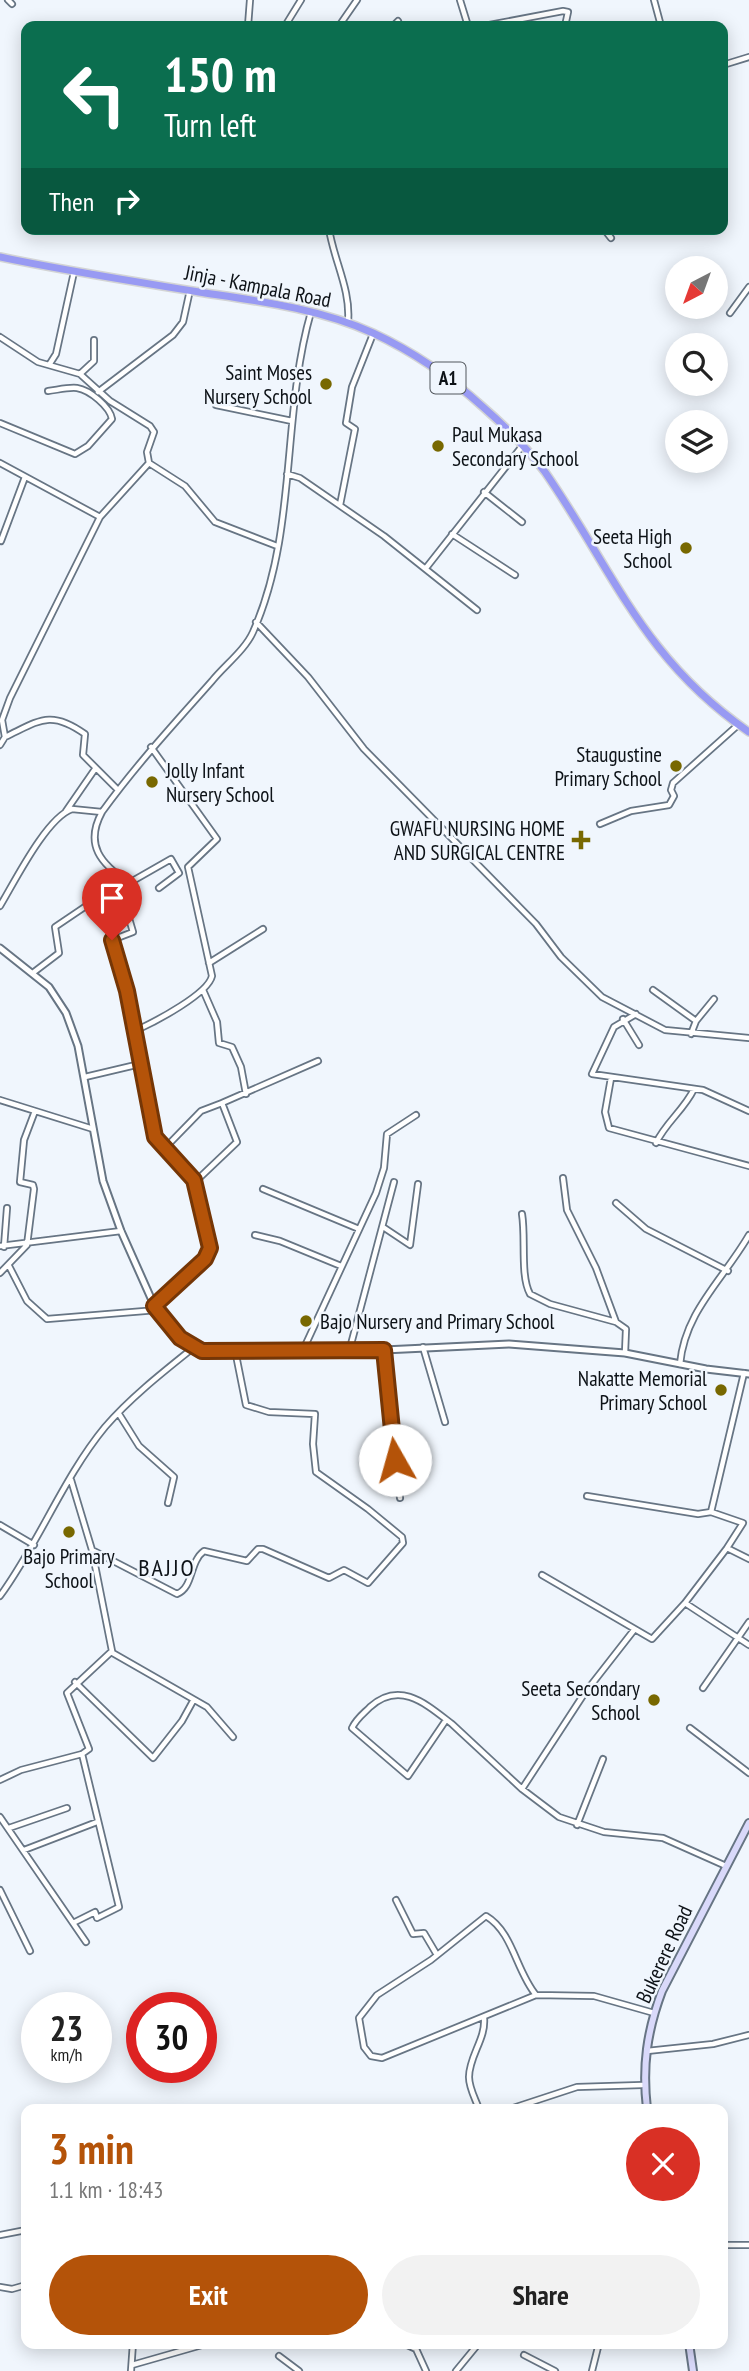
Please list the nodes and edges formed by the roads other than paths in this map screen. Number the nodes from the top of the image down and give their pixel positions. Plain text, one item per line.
1 (250, 0) edge
2 (301, 0) edge
3 (357, 0) edge
4 (460, 0) edge
5 (654, 0) edge
6 (248, 21) edge
7 (288, 21) edge
8 (342, 21) edge
9 (466, 21) edge
10 (511, 21) edge
11 (566, 21) edge
12 (660, 21) edge
13 (749, 57) edge
14 (728, 63) edge
15 (330, 235) edge
16 (609, 235) edge
17 (611, 238) dead end
18 (1, 258) edge
19 (74, 271) junction
20 (749, 287) edge
21 (190, 290) junction
22 (311, 312) junction
23 (730, 313) dead end
24 (348, 323) junction
25 (373, 333) junction
26 (0, 337) edge
27 (94, 340) dead end
28 (49, 365) junction
29 (80, 374) junction
30 (48, 391) dead end
31 (98, 392) junction
32 (216, 405) dead end
33 (292, 421) junction
34 (0, 423) edge
35 (523, 445) junction
36 (0, 463) edge
37 (149, 463) junction
38 (287, 474) junction
39 (25, 477) junction
40 (484, 492) junction
41 (340, 505) junction
42 (100, 517) junction
43 (522, 522) dead end
44 (452, 534) junction
45 (1, 541) edge
46 (277, 546) junction
47 (426, 568) junction
48 (515, 575) dead end
49 (477, 610) dead end
50 (256, 622) junction
51 (738, 725) junction
52 (749, 732) edge
53 (5, 737) junction
54 (0, 745) edge
55 (151, 747) junction
56 (95, 769) junction
57 (118, 790) junction
58 (66, 811) junction
59 (102, 812) junction
60 (600, 824) dead end
61 (159, 888) dead end
62 (0, 906) edge
63 (128, 915) dead end
64 (263, 929) dead end
65 (112, 940) junction
66 (0, 948) edge
67 (209, 963) junction
68 (34, 972) junction
69 (202, 990) junction
70 (653, 990) dead end
71 (714, 999) dead end
72 (636, 1013) junction
73 (623, 1019) junction
74 (696, 1021) junction
75 (691, 1034) junction
76 (135, 1038) junction
77 (749, 1038) edge
78 (639, 1045) dead end
79 (318, 1060) dead end
80 (140, 1064) junction
81 (85, 1077) junction
82 (611, 1077) junction
83 (694, 1089) junction
84 (246, 1094) junction
85 (0, 1100) edge
86 (222, 1103) junction
87 (35, 1111) junction
88 (749, 1111) edge
89 (416, 1115) dead end
90 (94, 1129) junction
91 (656, 1143) junction
92 (165, 1148) junction
93 (749, 1166) edge
94 (563, 1178) dead end
95 (195, 1182) junction
96 (394, 1182) dead end
97 (418, 1184) dead end
98 (263, 1189) dead end
99 (616, 1203) dead end
100 (7, 1208) dead end
101 (522, 1214) dead end
102 (383, 1227) junction
103 (359, 1229) junction
104 (121, 1231) junction
105 (255, 1235) dead end
106 (749, 1235) edge
107 (27, 1245) junction
108 (2, 1247) edge
109 (9, 1266) junction
110 (341, 1266) junction
111 (728, 1271) junction
112 (0, 1273) edge
113 (156, 1308) junction
114 (616, 1322) junction
115 (424, 1347) junction
116 (192, 1348) junction
117 (304, 1348) junction
118 (350, 1348) junction
119 (235, 1350) junction
120 (384, 1350) junction
121 (625, 1353) junction
122 (680, 1364) junction
123 (746, 1373) edge
124 (119, 1414) junction
125 (445, 1422) dead end
126 (71, 1480) junction
127 (587, 1496) dead end
128 (400, 1498) dead end
129 (168, 1503) dead end
130 (711, 1512) junction
131 (0, 1525) edge
132 (34, 1545) junction
133 (727, 1548) junction
134 (92, 1550) junction
135 (749, 1559) edge
136 (542, 1575) dead end
137 (0, 1596) edge
138 (685, 1604) junction
139 (749, 1622) edge
140 (635, 1630) junction
141 (738, 1637) junction
142 (749, 1645) edge
143 (111, 1652) junction
144 (75, 1682) junction
145 (703, 1688) dead end
146 (193, 1701) junction
147 (446, 1720) junction
148 (690, 1728) dead end
149 (233, 1737) dead end
150 (82, 1754) junction
151 (603, 1759) dead end
152 (749, 1773) edge
153 (0, 1780) edge
154 (522, 1789) junction
155 (66, 1808) dead end
156 (0, 1816) edge
157 (96, 1822) junction
158 (749, 1823) edge
159 (578, 1825) junction
160 (9, 1828) junction
161 (24, 1850) junction
162 (726, 1866) junction
163 (0, 1890) edge
164 (396, 1900) dead end
165 (73, 1923) junction
166 (86, 1942) dead end
167 (30, 1951) dead end
168 (437, 1955) junction
169 (536, 1995) junction
170 (654, 2013) junction
171 (484, 2018) junction
172 (749, 2035) edge
173 (646, 2051) junction
174 (642, 2085) junction
175 (477, 2104) edge
176 (536, 2104) edge
177 (646, 2104) edge
178 (21, 2231) edge
179 (0, 2235) edge
180 (728, 2245) edge
181 (749, 2245) edge
182 (21, 2286) edge
183 (0, 2287) edge
184 (133, 2349) edge
185 (191, 2349) edge
186 (417, 2349) edge
187 (474, 2349) edge
188 (598, 2349) edge
189 (689, 2349) edge
190 (524, 2355) dead end
191 (279, 2356) dead end
192 (132, 2368) edge
193 (299, 2371) edge
194 (426, 2371) edge
195 (456, 2371) edge
196 (555, 2371) edge
197 (592, 2371) edge
198 (693, 2371) edge

1 - 6 street
2 - 7 street
3 - 8 street
4 - 9 street
5 - 12 street
10 - 11 street
13 - 14 street
15 - 24 street
16 - 17 street
18 - 19 highway, Jinja - Kampala Road / A1
19 - 21 highway, Jinja - Kampala Road / A1
19 - 28 street
20 - 23 street
21 - 22 highway, Jinja - Kampala Road / A1
21 - 31 street
22 - 24 highway, Jinja - Kampala Road / A1
22 - 33 street
24 - 25 highway, Jinja - Kampala Road / A1
25 - 35 highway, Jinja - Kampala Road / A1
25 - 41 street
26 - 28 street
27 - 29 street
28 - 29 street
29 - 31 street
30 - 34 street
31 - 37 street
32 - 33 street
33 - 38 street
35 - 40 street
35 - 51 highway, Jinja - Kampala Road / A1
36 - 39 street
37 - 42 street
37 - 46 street
38 - 41 street
38 - 46 street
39 - 42 street
39 - 45 street
40 - 43 street
40 - 44 street
41 - 47 street
42 - 53 street
44 - 47 street
44 - 48 street
46 - 50 street
47 - 49 street
50 - 55 street
50 - 72 street
51 - 52 highway, Jinja - Kampala Road / A1
51 - 60 street
53 - 54 street
53 - 56 street
55 - 57 street
55 - 67 street
56 - 57 street
56 - 58 street
57 - 59 street
58 - 59 street
58 - 62 street
59 - 61 street
63 - 65 street
64 - 67 street
65 - 68 street
65 - 76 street
66 - 68 street
67 - 69 street
68 - 81 street
69 - 76 street
69 - 84 street
70 - 74 street
71 - 74 street
72 - 73 street
72 - 75 street
73 - 78 street
73 - 82 street
74 - 75 street
75 - 77 street
76 - 80 street
79 - 84 street
80 - 81 street
80 - 92 street
81 - 90 street
82 - 83 street
82 - 91 street
83 - 88 street
83 - 91 street
84 - 86 street
85 - 87 street
86 - 92 street
86 - 95 street
87 - 90 street
87 - 107 street
89 - 103 street
90 - 104 street
91 - 93 street
92 - 95 street
94 - 114 street
95 - 113 street
96 - 102 street
97 - 102 street
98 - 103 street
99 - 111 street
100 - 108 street
101 - 114 street
102 - 118 street
103 - 110 street
104 - 107 street
104 - 113 street
105 - 110 street
106 - 111 street
107 - 108 street
107 - 109 street
109 - 112 street
109 - 113 street
110 - 117 street
111 - 122 street
113 - 116 street
114 - 121 street
115 - 120 street
115 - 121 street
115 - 125 street
116 - 119 street
116 - 124 street
117 - 118 street
117 - 119 street
118 - 120 street
119 - 134 street
120 - 128 street
121 - 122 street
122 - 123 street
123 - 130 street
124 - 126 street
124 - 129 street
126 - 132 street
126 - 134 street
127 - 130 street
130 - 133 street
131 - 132 street
132 - 137 street
133 - 135 street
133 - 138 street
134 - 143 street
136 - 140 street
138 - 140 street
138 - 141 street
139 - 141 street
140 - 154 street
141 - 142 street
141 - 145 street
143 - 144 street
143 - 146 street
144 - 146 street
144 - 150 street
146 - 149 street
147 - 147 street
147 - 154 street
148 - 152 street
150 - 153 street
150 - 157 street
151 - 159 street
154 - 159 street
155 - 160 street
156 - 160 street
157 - 161 street
157 - 165 street
158 - 162 main road, Bukerere Road
159 - 162 street
160 - 161 street
161 - 165 street
162 - 170 main road, Bukerere Road
163 - 167 street
164 - 168 street
165 - 166 street
168 - 169 street
168 - 171 street
169 - 170 street
169 - 171 street
170 - 173 main road, Bukerere Road
171 - 175 street
172 - 173 street
173 - 174 main road, Bukerere Road
174 - 176 street
174 - 177 main road, Bukerere Road
178 - 179 street
180 - 181 street
182 - 183 street
184 - 192 street
185 - 192 street
186 - 194 street
187 - 195 street
188 - 197 street
189 - 198 main road
190 - 196 street
191 - 193 street

